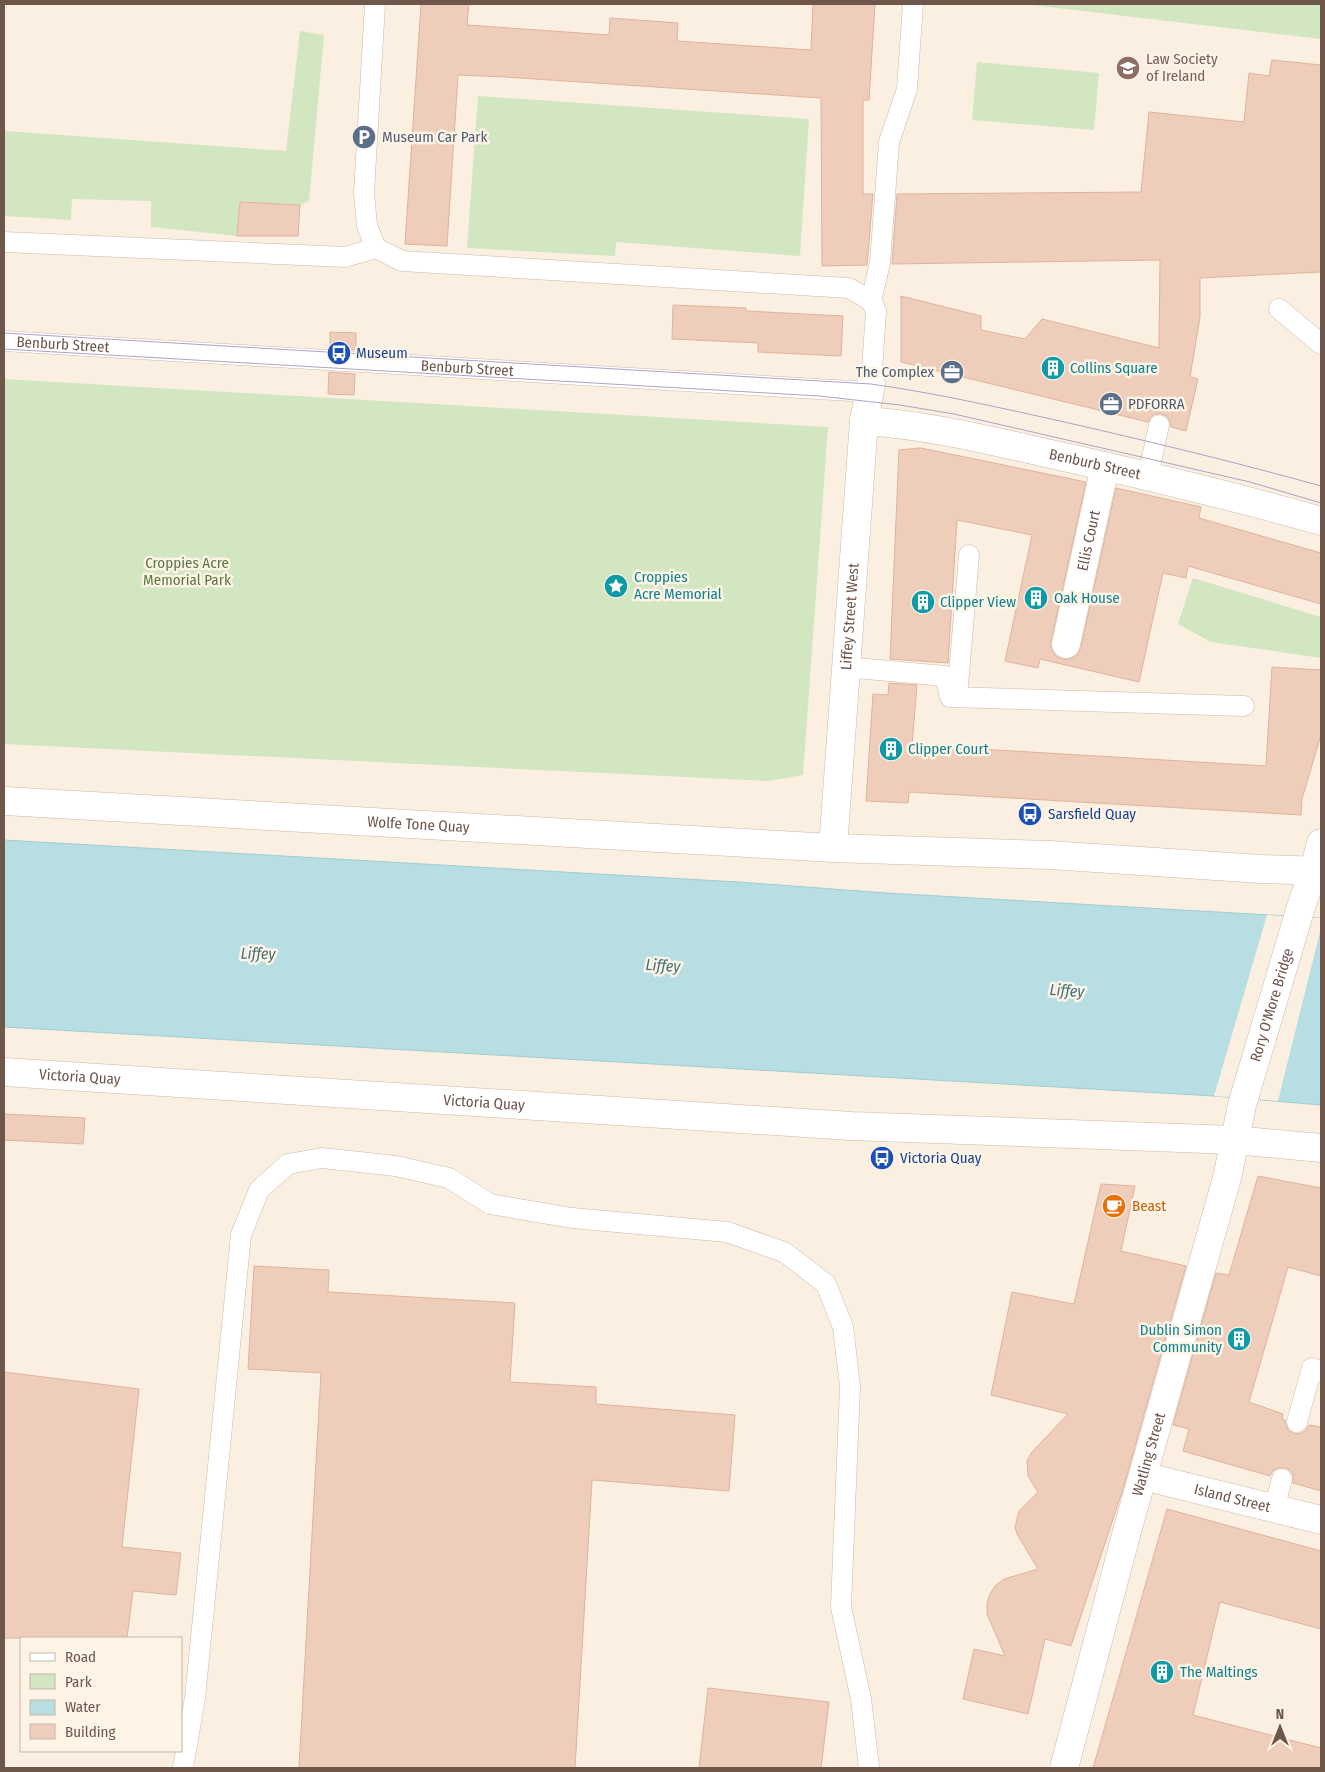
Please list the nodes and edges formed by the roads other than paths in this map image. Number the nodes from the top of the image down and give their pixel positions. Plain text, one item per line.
1 (375, 4) edge
2 (913, 4) edge
3 (4, 242) edge
4 (376, 248) junction
5 (871, 301) junction
6 (1279, 309) dead end
7 (4, 341) edge
8 (1321, 344) edge
9 (870, 388) junction
10 (864, 421) junction
11 (1160, 425) dead end
12 (1104, 466) junction
13 (1148, 476) junction
14 (1321, 521) edge
15 (970, 555) dead end
16 (1066, 644) dead end
17 (846, 667) junction
18 (957, 697) junction
19 (1244, 706) dead end
20 (4, 801) edge
21 (1321, 843) edge
22 (833, 848) junction
23 (1318, 870) edge
24 (4, 1072) edge
25 (1234, 1140) junction
26 (1321, 1148) edge
27 (1321, 1370) edge
28 (1297, 1422) dead end
29 (1143, 1476) junction
30 (1282, 1479) dead end
31 (1274, 1509) junction
32 (1321, 1520) edge
33 (183, 1768) edge
34 (869, 1768) edge
35 (1064, 1768) edge

1 - 4 lane
2 - 5 lane
3 - 4 lane
4 - 5 lane
5 - 9 lane
6 - 8 lane
7 - 9 lane, Benburb Street
9 - 10 main road, Liffey Street West
10 - 12 main road, Benburb Street
10 - 17 main road, Liffey Street West
11 - 13 lane
12 - 13 main road, Benburb Street
12 - 16 main road, Ellis Court
13 - 14 main road, Benburb Street
15 - 18 lane
17 - 18 lane
17 - 22 main road, Liffey Street West
18 - 19 lane
20 - 22 main road, Wolfe Tone Quay
21 - 23 main road, Rory O'More Bridge
22 - 23 main road
23 - 25 main road, Rory O'More Bridge
24 - 25 main road, Victoria Quay
25 - 26 main road, Victoria Quay
25 - 29 main road, Watling Street
27 - 28 lane
29 - 31 main road, Island Street
29 - 35 main road, Watling Street
30 - 31 lane
31 - 32 main road, Island Street
33 - 34 lane

